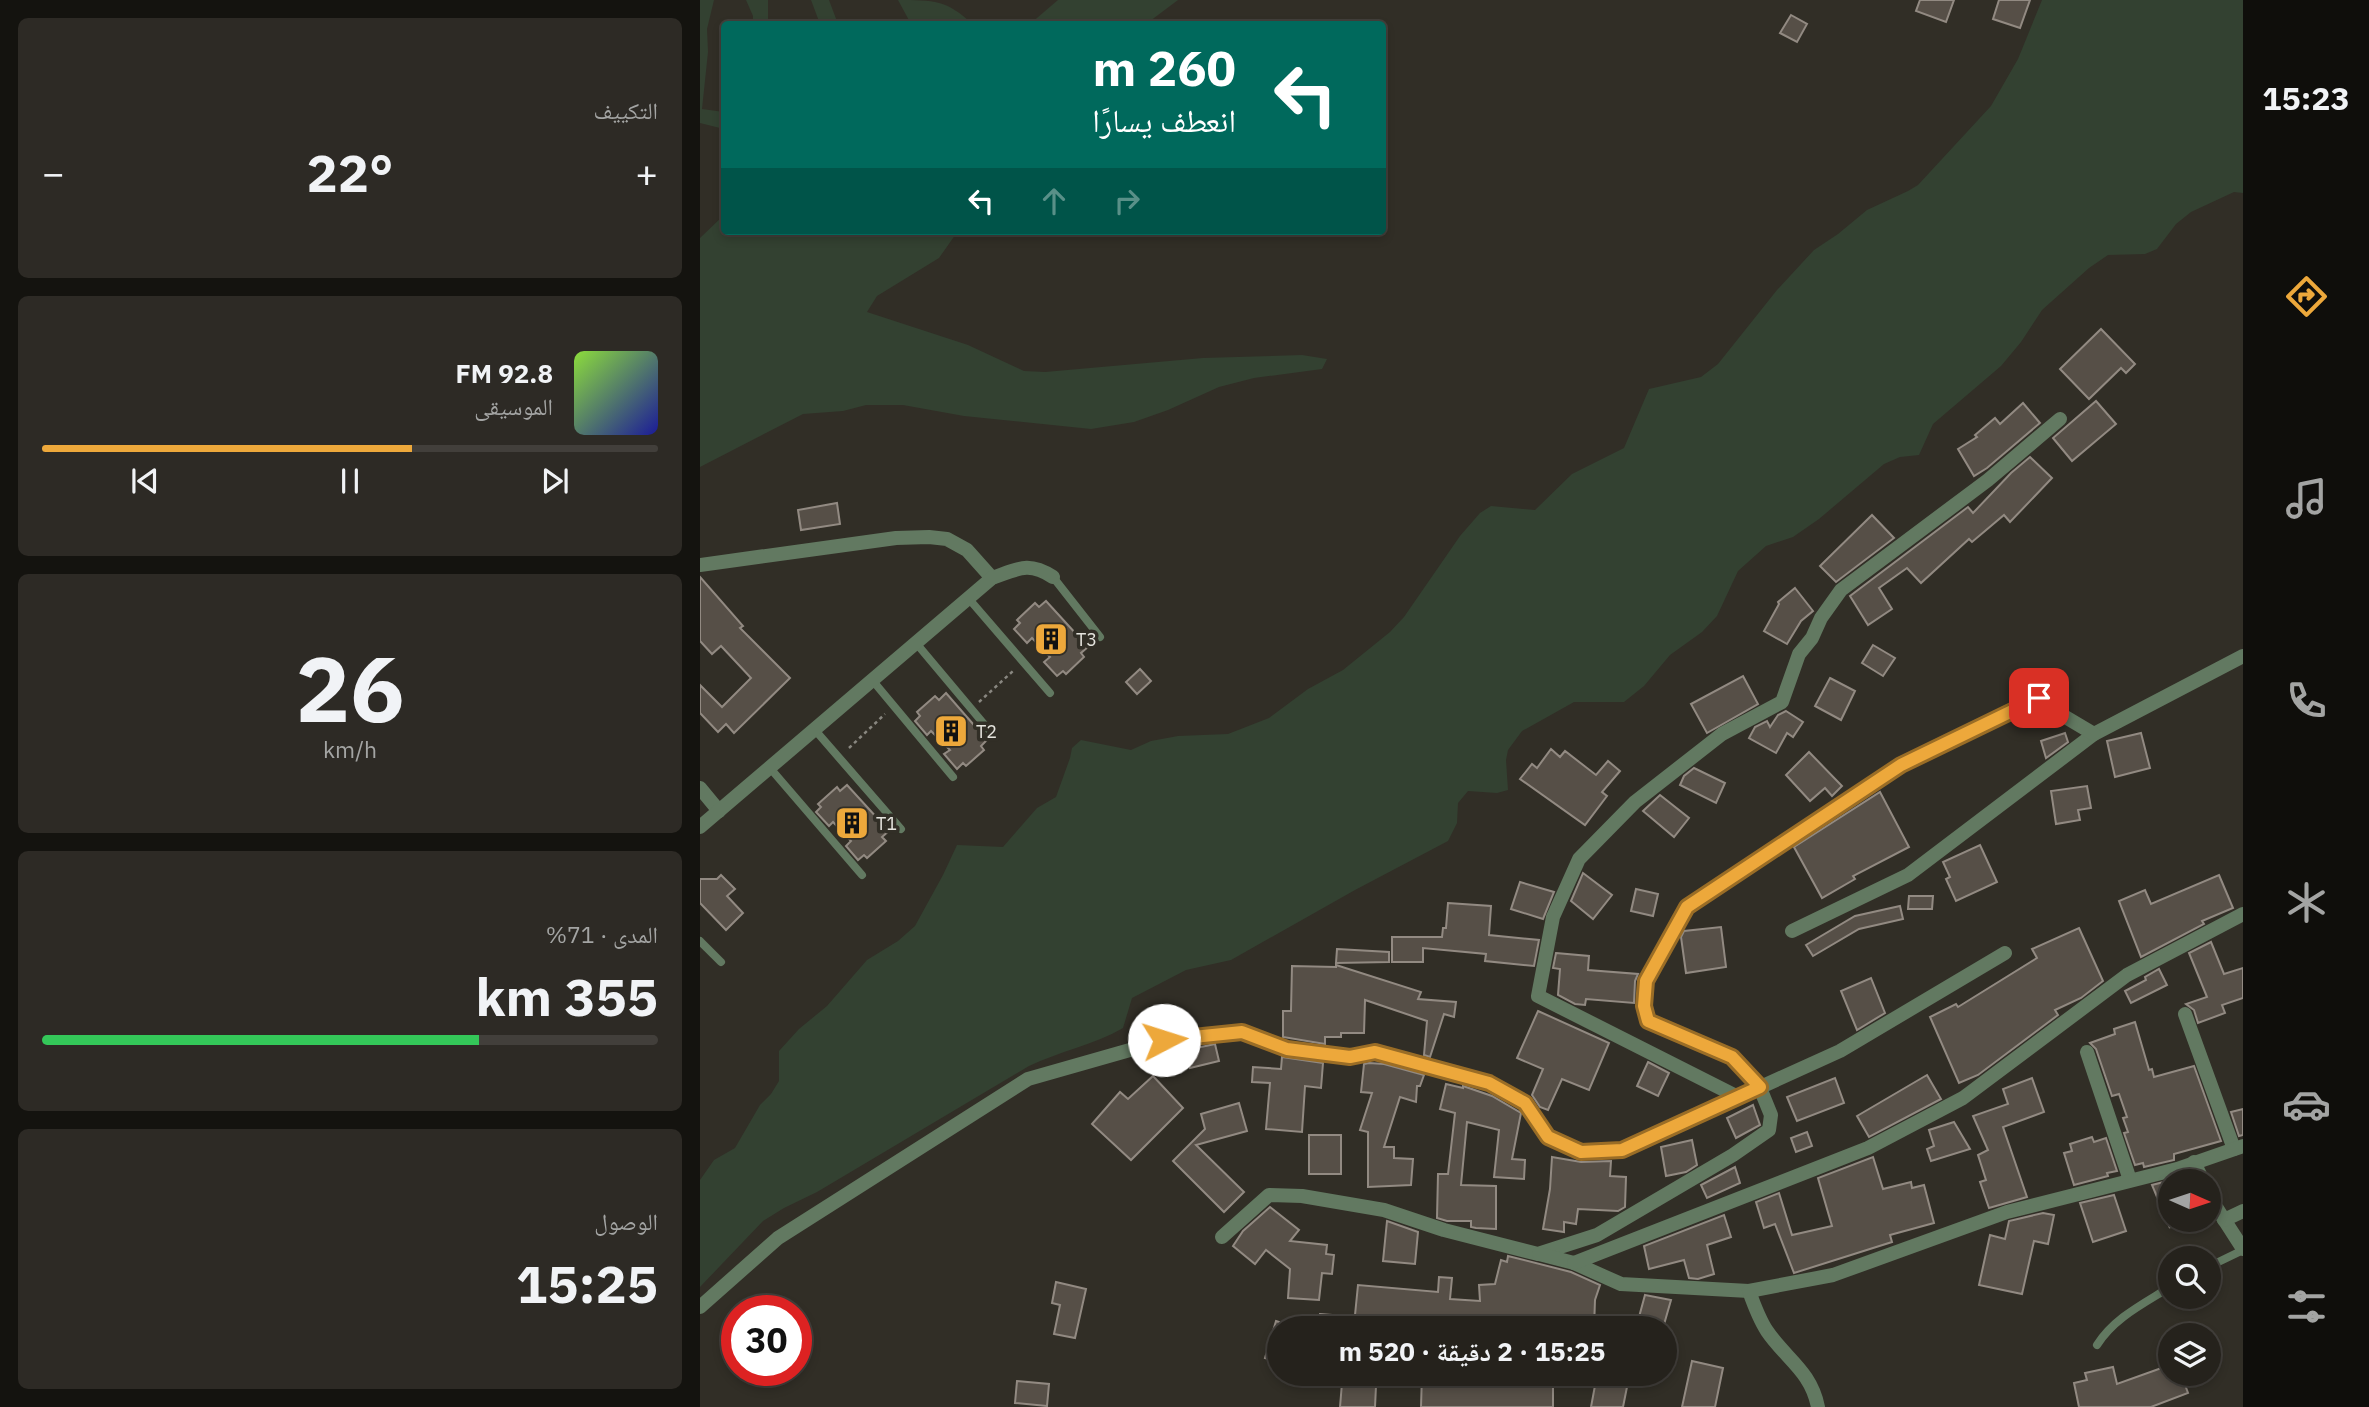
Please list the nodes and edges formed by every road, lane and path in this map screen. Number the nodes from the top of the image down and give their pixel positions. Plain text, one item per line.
1 (2060, 419) dead end
2 (700, 565) edge
3 (1053, 577) joint
4 (992, 578) junction
5 (969, 599) junction
6 (1100, 637) dead end
7 (916, 643) junction
8 (2243, 656) edge
9 (1023, 661) junction
10 (873, 681) junction
11 (1050, 693) dead end
12 (893, 706) junction
13 (971, 709) junction
14 (815, 730) junction
15 (989, 730) dead end
16 (2094, 734) junction
17 (839, 757) junction
18 (770, 768) junction
19 (953, 777) dead end
20 (700, 788) edge
21 (719, 811) junction
22 (700, 827) edge
23 (901, 829) dead end
24 (862, 875) dead end
25 (2243, 914) edge
26 (1792, 931) dead end
27 (700, 941) edge
28 (2005, 953) dead end
29 (721, 962) dead end
30 (2185, 1014) dead end
31 (2087, 1052) dead end
32 (1760, 1087) junction
33 (1738, 1097) junction
34 (2238, 1147) edge
35 (2194, 1162) junction
36 (2197, 1169) edge
37 (2130, 1180) junction
38 (2243, 1212) edge
39 (2221, 1215) edge
40 (2224, 1220) junction
41 (1223, 1237) dead end
42 (2243, 1250) edge
43 (1538, 1254) junction
44 (2221, 1261) edge
45 (1574, 1263) junction
46 (1749, 1291) junction
47 (2158, 1295) edge
48 (700, 1307) edge
49 (2097, 1345) dead end
50 (1818, 1407) edge

1 - 33 street
2 - 4 street
3 - 4 street
3 - 6 lane
4 - 5 street
5 - 7 street
5 - 9 lane
7 - 10 street
7 - 13 lane
8 - 16 street
9 - 11 lane
9 - 13 path
10 - 12 lane
10 - 14 street
12 - 17 path
12 - 19 lane
13 - 15 lane
14 - 17 lane
14 - 18 street
16 - 26 street
16 - 32 street
17 - 23 lane
18 - 21 street
18 - 24 lane
20 - 21 street
21 - 22 street
25 - 45 street
27 - 29 lane
28 - 32 street
30 - 34 street
31 - 37 street
32 - 33 street
32 - 43 street
33 - 48 street
34 - 35 street
35 - 36 street
35 - 37 street
37 - 46 street
38 - 40 street
39 - 40 street
40 - 42 street
41 - 43 street
42 - 44 lane
43 - 45 street
45 - 46 street
46 - 50 street
47 - 49 lane

